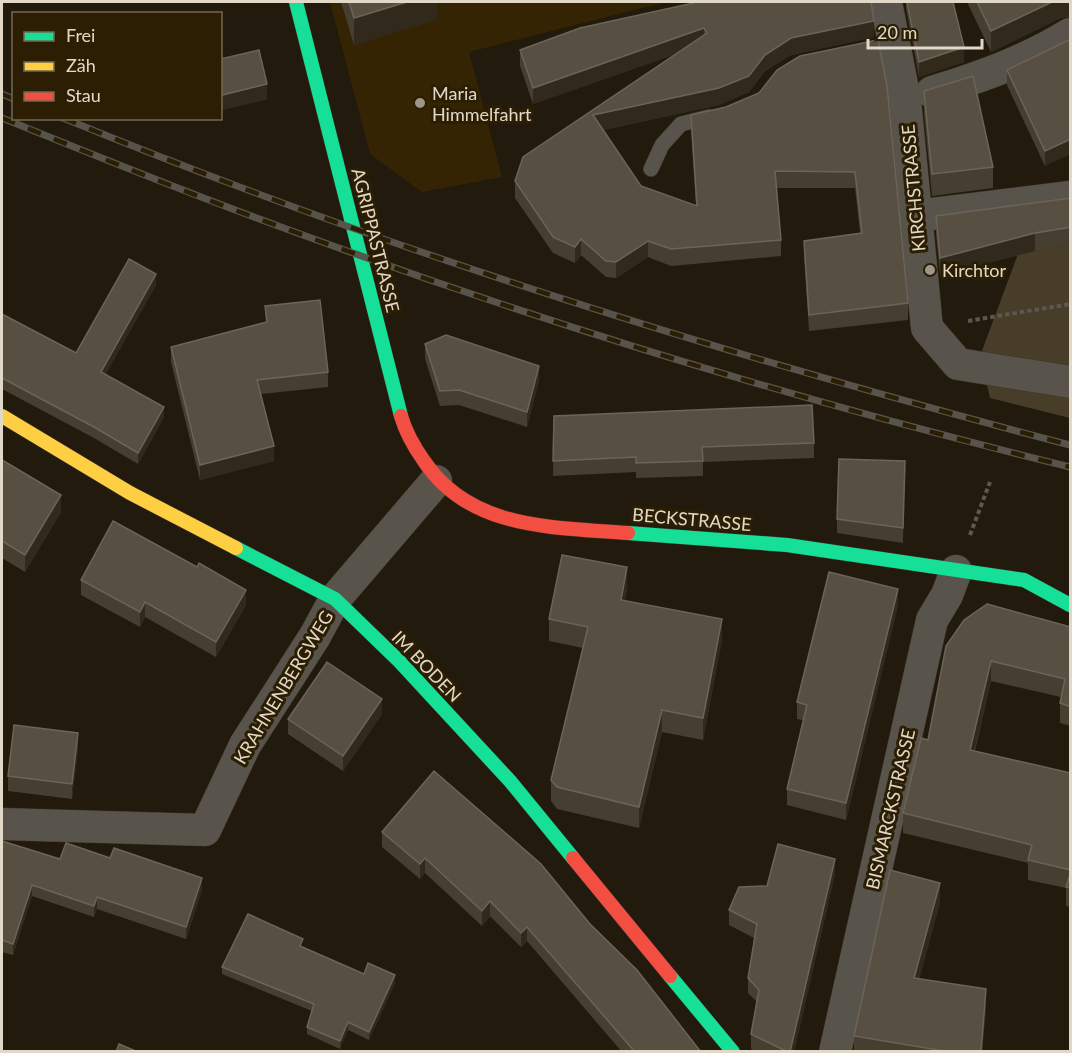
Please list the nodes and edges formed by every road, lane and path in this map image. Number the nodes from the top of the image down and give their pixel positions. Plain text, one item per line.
1 (296, 2) edge
2 (886, 2) edge
3 (1071, 34) edge
4 (905, 100) junction
5 (722, 114) edge
6 (651, 169) dead end
7 (1071, 197) edge
8 (916, 216) junction
9 (1071, 304) edge
10 (927, 328) junction
11 (1071, 382) edge
12 (2, 416) edge
13 (436, 481) junction
14 (990, 482) dead end
15 (956, 571) junction
16 (334, 599) junction
17 (1071, 605) edge
18 (2, 824) edge
19 (733, 1052) edge
20 (835, 1052) edge

1 - 13 street, AGRIPPASTRASSE
2 - 4 street, KIRCHSTRASSE
3 - 4 street
4 - 8 street, KIRCHSTRASSE
5 - 6 lane
7 - 8 street
8 - 10 street, KIRCHSTRASSE
9 - 10 path
10 - 11 street
12 - 16 street, IM BODEN
13 - 15 street, BECKSTRASSE
13 - 16 street, KRAHNENBERGWEG
14 - 15 path
15 - 17 street, BECKSTRASSE
15 - 20 street, BISMARCKSTRASSE
16 - 18 street, KRAHNENBERGWEG
16 - 19 street, IM BODEN

